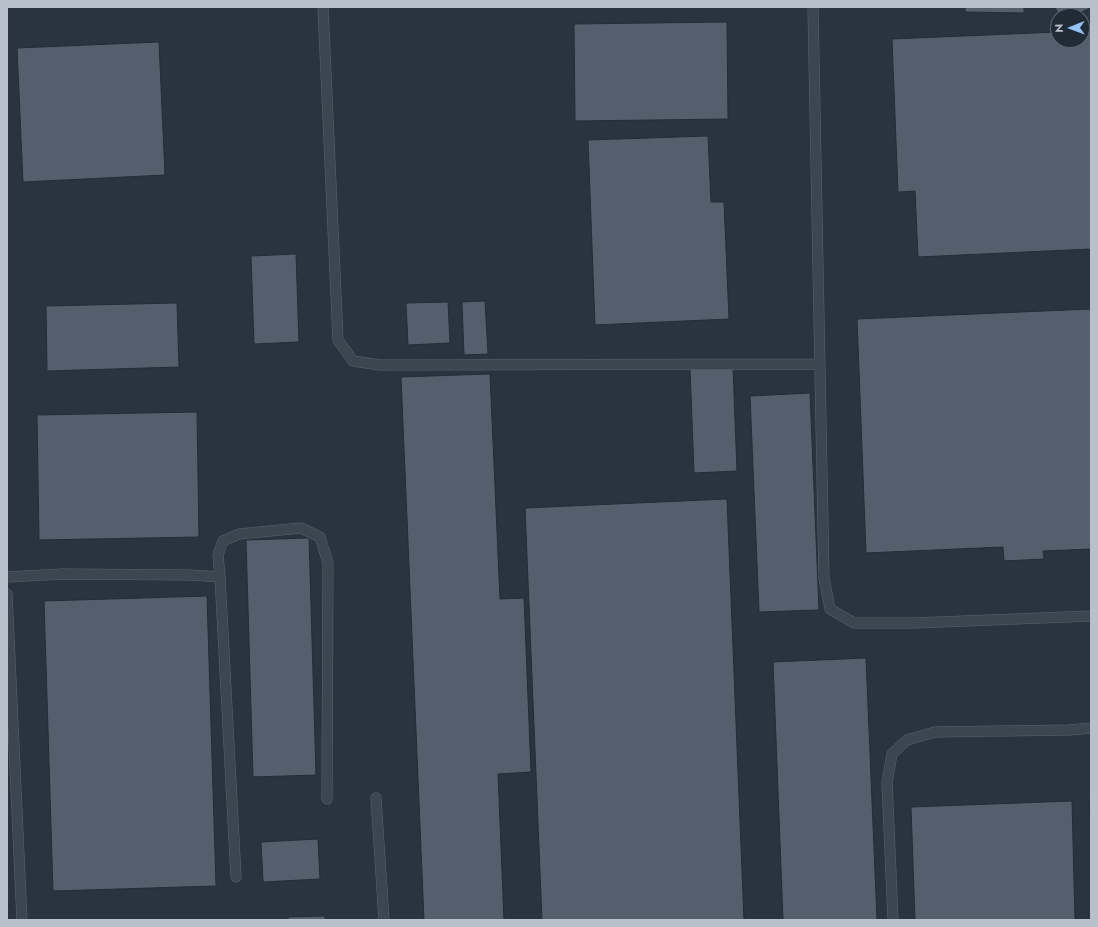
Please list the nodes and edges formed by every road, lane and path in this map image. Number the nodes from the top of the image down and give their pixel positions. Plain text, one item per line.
1 (323, 7) edge
2 (813, 7) edge
3 (819, 364) junction
4 (7, 577) edge
5 (220, 577) junction
6 (7, 594) edge
7 (1091, 616) edge
8 (1091, 728) edge
9 (376, 798) dead end
10 (327, 799) dead end
11 (236, 876) dead end
12 (22, 920) edge
13 (384, 920) edge
14 (893, 920) edge

1 - 3 lane
2 - 3 lane
3 - 7 lane
4 - 5 lane
5 - 10 lane
5 - 11 lane
6 - 12 lane
8 - 14 lane
9 - 13 lane

